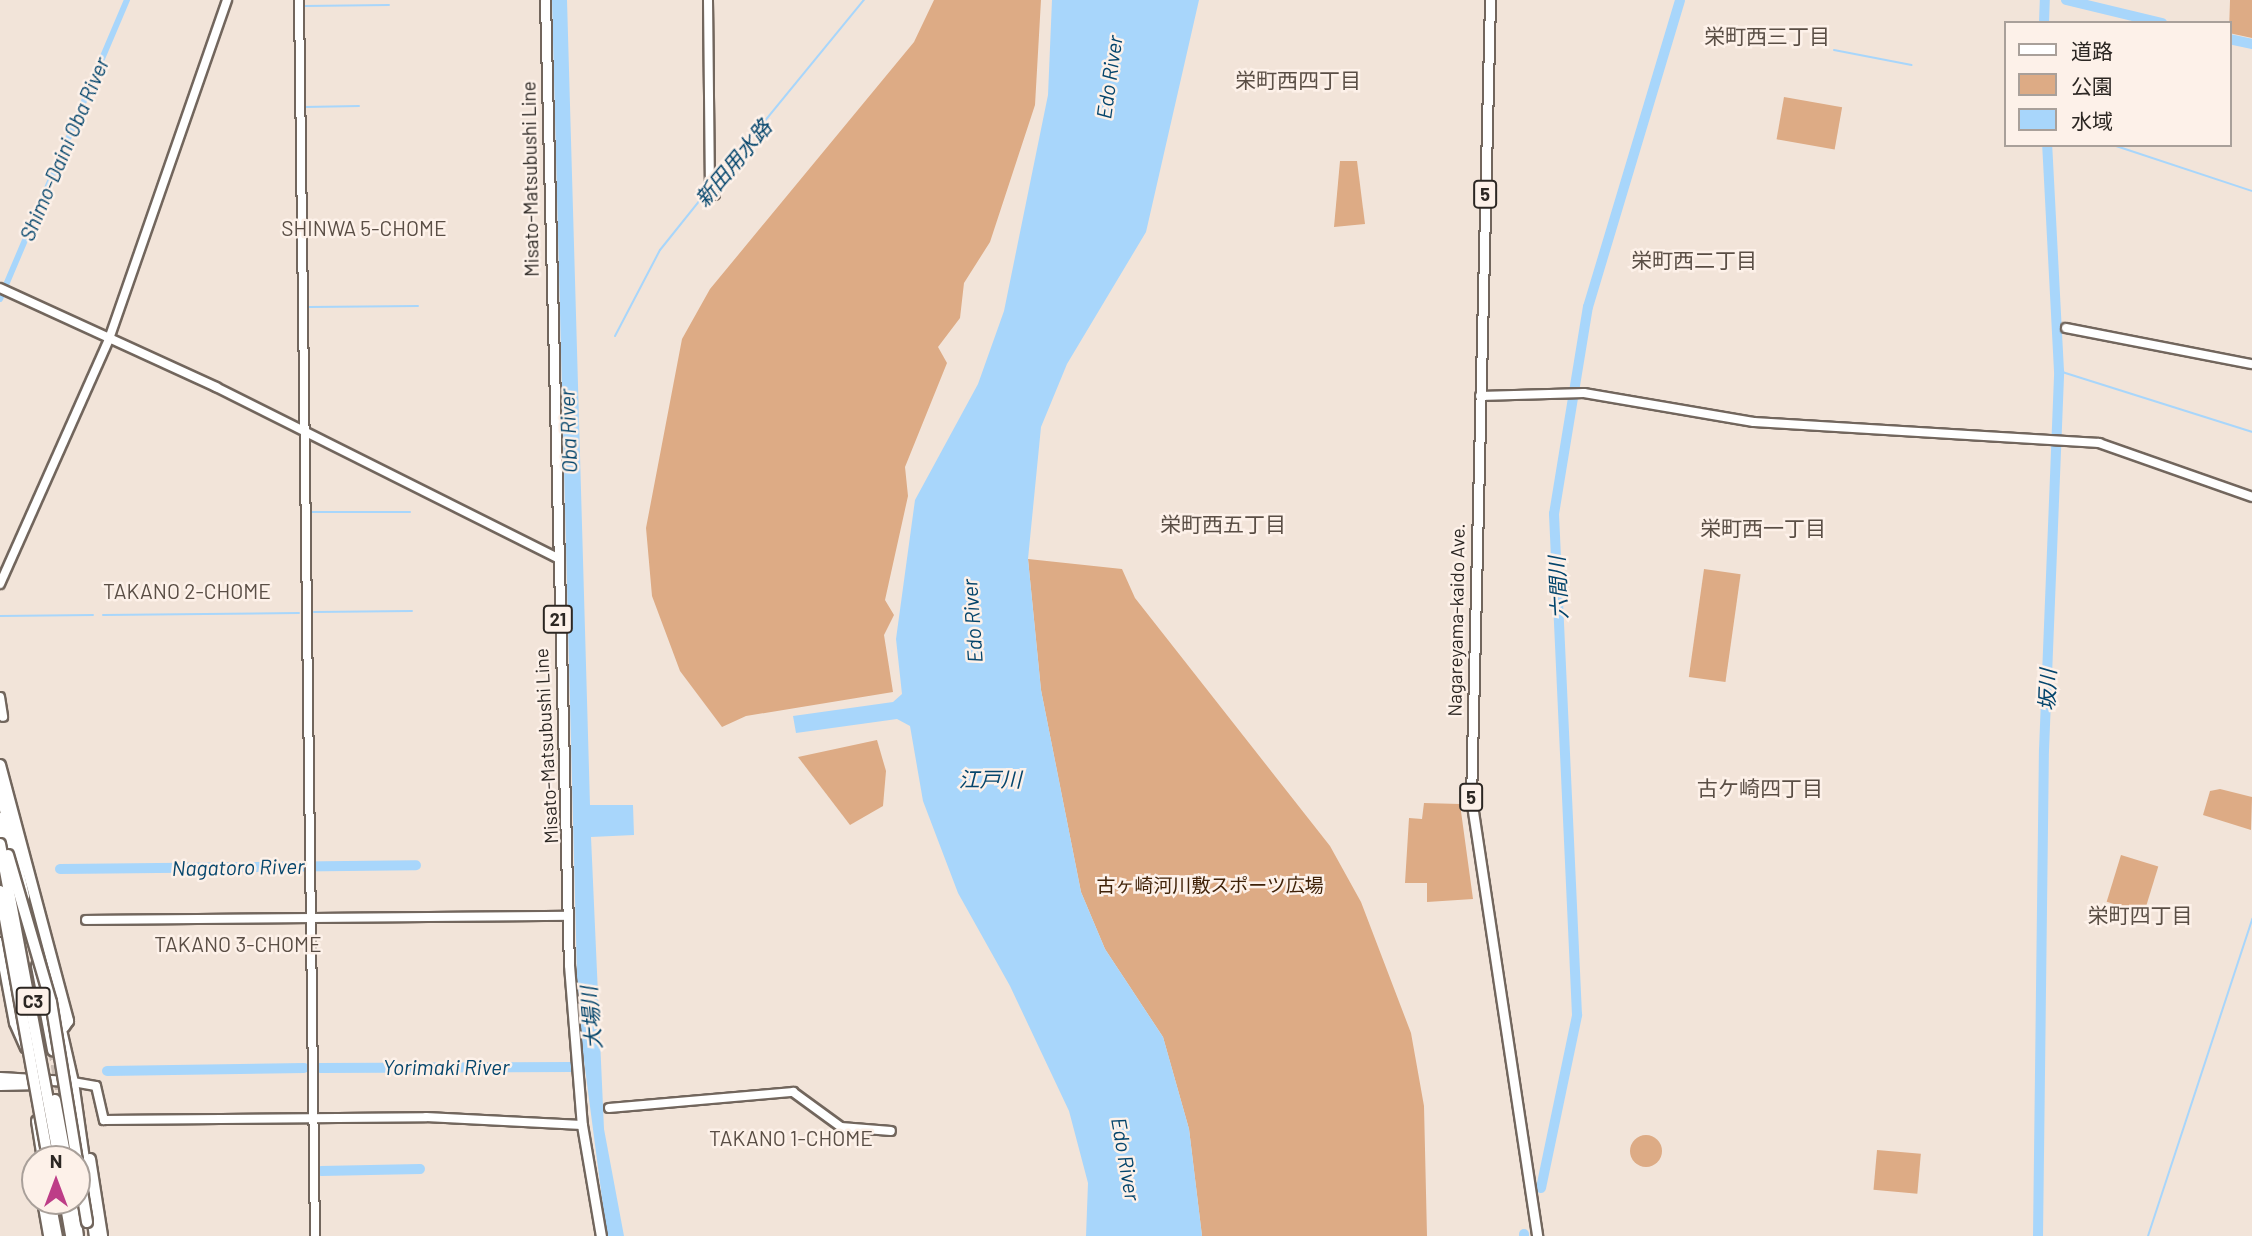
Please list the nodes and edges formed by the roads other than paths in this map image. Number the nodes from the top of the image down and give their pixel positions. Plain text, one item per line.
1 (227, 0) edge
2 (299, 0) edge
3 (545, 0) edge
4 (708, 0) edge
5 (1490, 0) edge
6 (715, 195) dead end
7 (0, 288) edge
8 (2066, 328) dead end
9 (109, 339) junction
10 (2252, 364) edge
11 (1480, 393) junction
12 (304, 432) junction
13 (2252, 497) edge
14 (557, 558) junction
15 (0, 584) edge
16 (0, 697) edge
17 (3, 717) dead end
18 (0, 765) edge
19 (0, 787) edge
20 (0, 818) edge
21 (0, 844) edge
22 (4, 858) edge
23 (0, 891) edge
24 (569, 916) junction
25 (310, 917) junction
26 (86, 920) dead end
27 (0, 943) edge
28 (36, 960) junction
29 (63, 1028) junction
30 (31, 1049) junction
31 (53, 1050) tunnel mouth
32 (0, 1077) edge
33 (31, 1080) junction
34 (74, 1082) junction
35 (0, 1085) edge
36 (609, 1108) dead end
37 (313, 1118) junction
38 (582, 1125) junction
39 (891, 1130) dead end
40 (84, 1142) junction
41 (41, 1145) edge
42 (45, 1145) edge
43 (55, 1145) edge
44 (63, 1145) edge
45 (45, 1215) edge
46 (57, 1215) edge
47 (64, 1215) edge
48 (85, 1231) edge
49 (63, 1235) edge
50 (49, 1236) edge
51 (95, 1236) edge
52 (102, 1236) edge
53 (315, 1236) edge
54 (601, 1236) edge
55 (1537, 1236) edge

1 - 9 street
2 - 12 street
3 - 14 main road, Misato-Matsubushi Line / 21
4 - 6 street
5 - 11 main road, Nagareyama-kaido Ave. / 5
7 - 9 street
8 - 10 street
9 - 12 street
9 - 15 street
11 - 13 street
11 - 55 main road, Nagareyama-kaido Ave. / 5
12 - 14 street
12 - 25 street
14 - 24 main road, Misato-Matsubushi Line / 21
16 - 17 street
18 - 29 highway
19 - 28 highway
20 - 22 highway, C3
21 - 43 highway, C3, bridge
22 - 30 highway
22 - 44 highway, C3, bridge
22 - 48 highway, bridge
23 - 42 highway, bridge
24 - 25 street
24 - 38 main road, Misato-Matsubushi Line / 21
25 - 26 street
25 - 37 street
27 - 30 highway
28 - 29 highway
28 - 31 highway
29 - 34 highway
30 - 33 highway
32 - 33 main road
33 - 34 main road
33 - 35 main road
33 - 41 highway
34 - 37 street
34 - 40 highway
36 - 39 street
37 - 38 street
37 - 53 street
38 - 54 main road, Misato-Matsubushi Line / 21
40 - 51 highway
40 - 52 highway
45 - 50 highway
46 - 49 highway
47 - 49 highway

